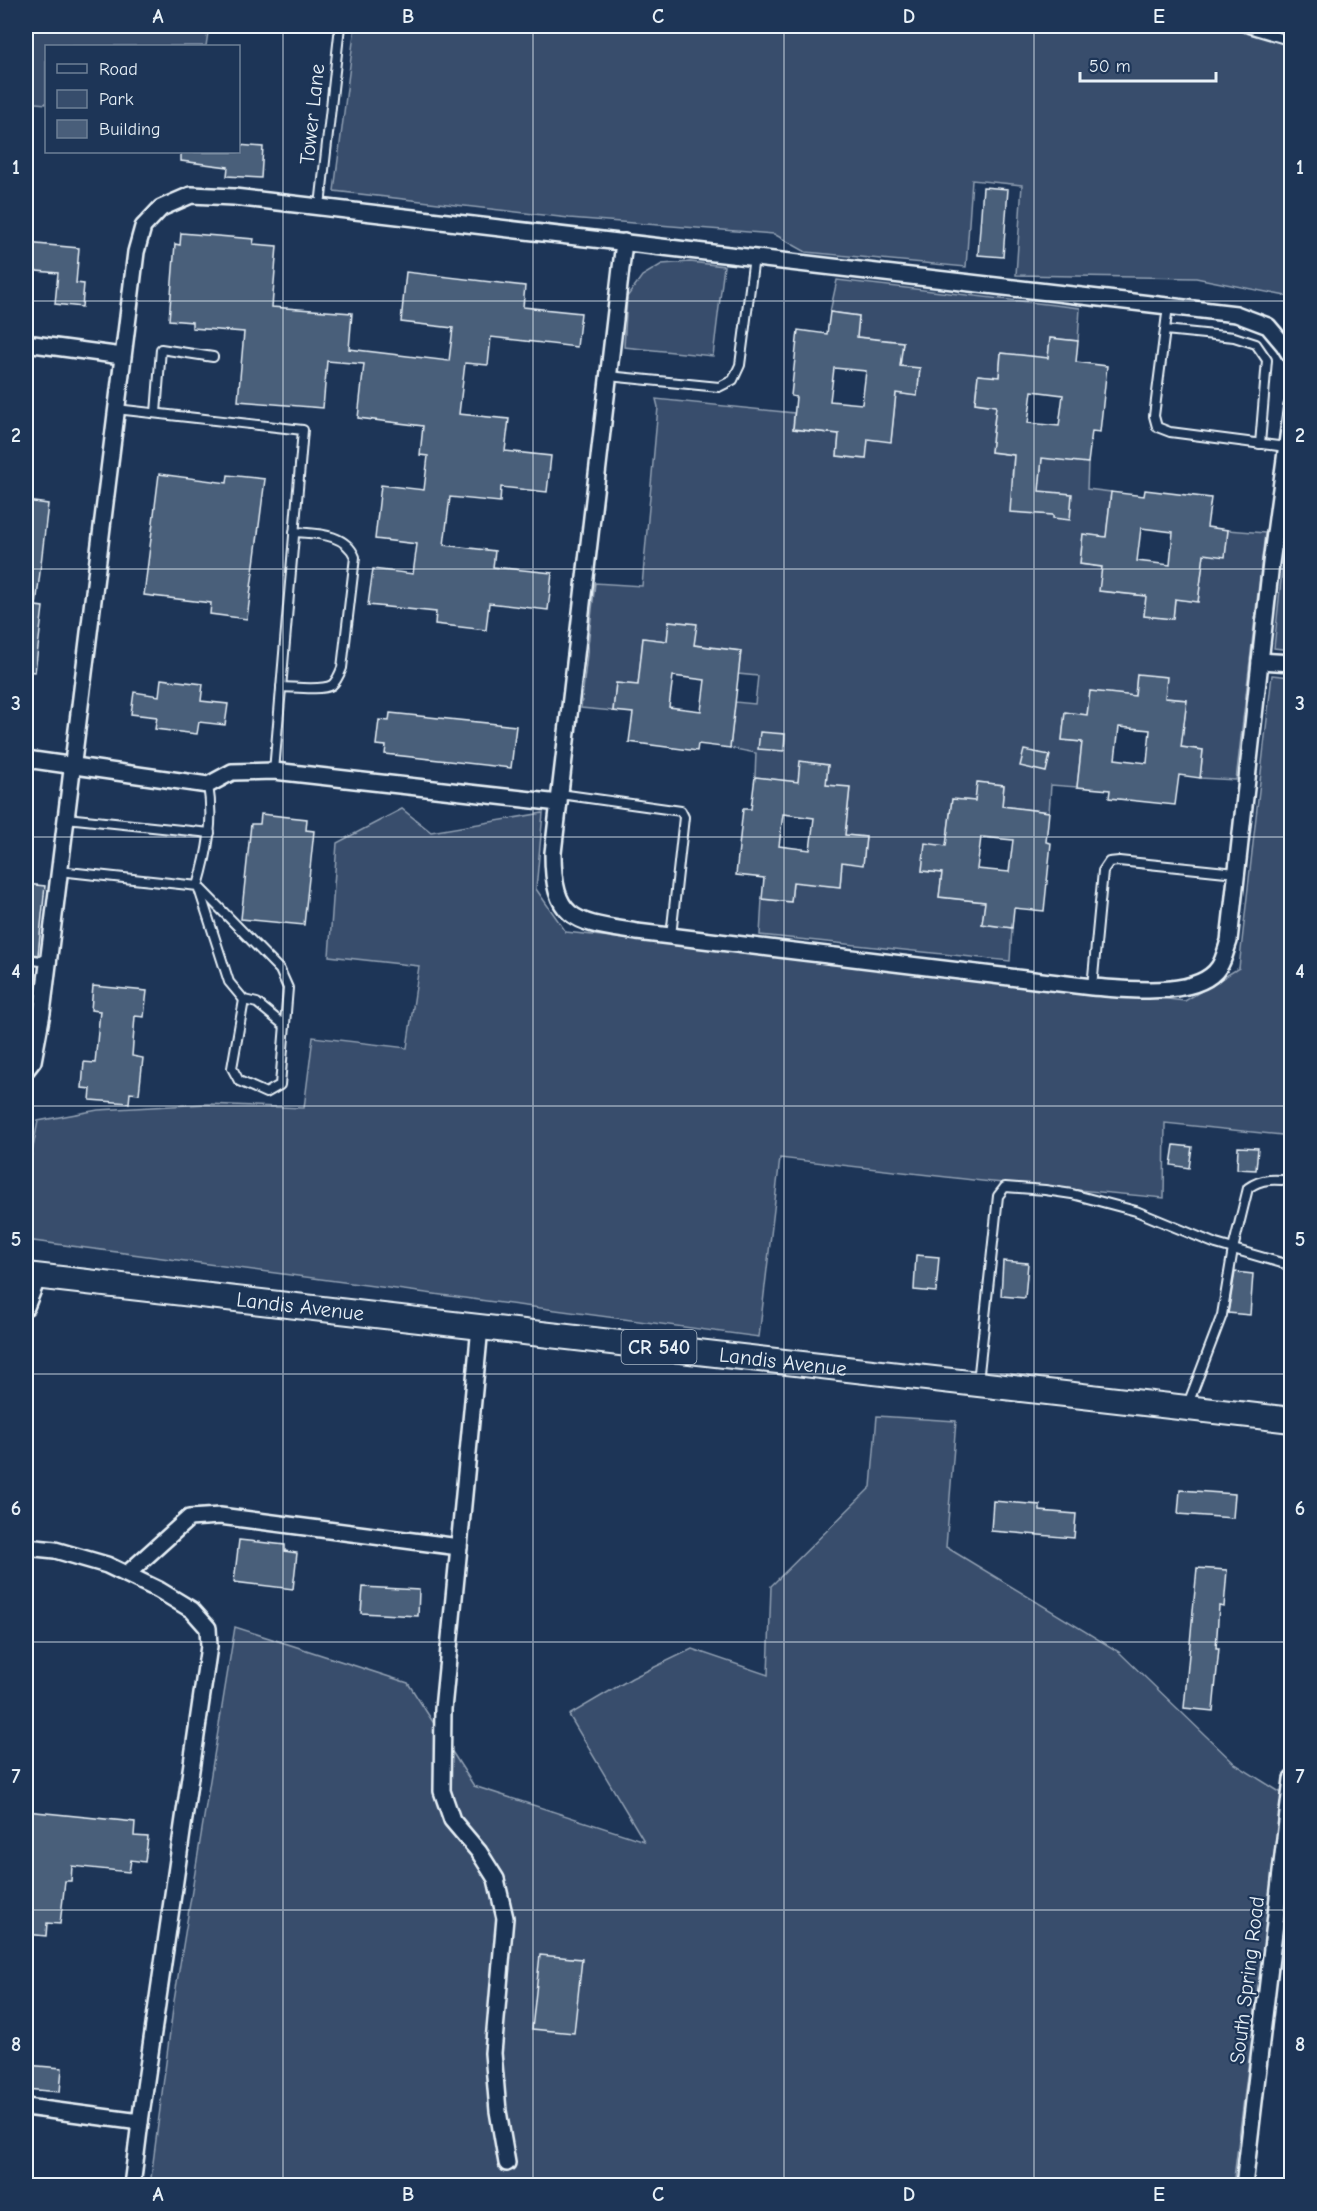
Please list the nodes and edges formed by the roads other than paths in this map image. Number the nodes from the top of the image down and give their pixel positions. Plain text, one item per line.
1 (340, 26) edge
2 (1241, 26) edge
3 (1292, 40) edge
4 (321, 206) junction
5 (624, 242) junction
6 (754, 258) junction
7 (1168, 306) junction
8 (1165, 330) junction
9 (26, 343) edge
10 (122, 356) junction
11 (213, 357) dead end
12 (1292, 358) edge
13 (608, 376) junction
14 (1292, 406) edge
15 (116, 409) junction
16 (156, 413) junction
17 (1260, 444) junction
18 (1286, 447) junction
19 (294, 532) junction
20 (1260, 661) junction
21 (1292, 663) edge
22 (281, 687) junction
23 (26, 759) edge
24 (72, 766) junction
25 (274, 771) junction
26 (208, 784) junction
27 (560, 798) junction
28 (66, 818) junction
29 (210, 833) junction
30 (59, 871) junction
31 (1236, 873) junction
32 (198, 886) junction
33 (671, 936) junction
34 (26, 959) edge
35 (48, 962) junction
36 (1092, 987) junction
37 (244, 1000) junction
38 (285, 1026) junction
39 (26, 1070) edge
40 (1292, 1181) edge
41 (1233, 1249) junction
42 (1292, 1266) edge
43 (32, 1276) edge
44 (26, 1307) edge
45 (480, 1327) junction
46 (978, 1384) junction
47 (1186, 1408) junction
48 (1292, 1420) edge
49 (26, 1547) edge
50 (459, 1547) junction
51 (127, 1575) junction
52 (1292, 1779) edge
53 (26, 2107) edge
54 (140, 2122) junction
55 (507, 2163) dead end
56 (132, 2186) edge
57 (1244, 2186) edge

1 - 4 lane, Tower Lane
2 - 3 lane
4 - 5 street
4 - 10 street
5 - 6 street
5 - 13 street
6 - 7 street
6 - 13 lane
7 - 8 lane
7 - 12 street
8 - 17 lane
8 - 17 lane
9 - 10 street
10 - 15 street
11 - 16 lane
13 - 27 street
14 - 18 street
15 - 16 lane
15 - 24 street
16 - 19 lane
17 - 18 lane
18 - 20 street
19 - 22 lane
19 - 22 lane
20 - 21 street
20 - 31 street
22 - 25 lane
23 - 24 street
24 - 26 street
24 - 28 street
25 - 26 street
25 - 27 street
26 - 29 lane
27 - 33 street
27 - 33 lane
28 - 29 lane
28 - 30 street
29 - 32 lane
30 - 32 lane
30 - 35 street
31 - 36 street
31 - 36 lane
32 - 37 lane
32 - 38 lane
33 - 36 street
34 - 35 lane
35 - 39 street
37 - 38 lane
37 - 38 lane
40 - 41 lane
41 - 42 lane
41 - 46 lane
41 - 47 lane
43 - 44 street
43 - 45 main road, Landis Avenue / CR 540
45 - 46 main road, Landis Avenue / CR 540
45 - 50 street
46 - 47 main road, Landis Avenue / CR 540
47 - 48 main road, Landis Avenue / CR 540
49 - 51 street
50 - 51 street
50 - 55 street
51 - 54 street
52 - 57 street, South Spring Road
53 - 54 street
54 - 56 street

